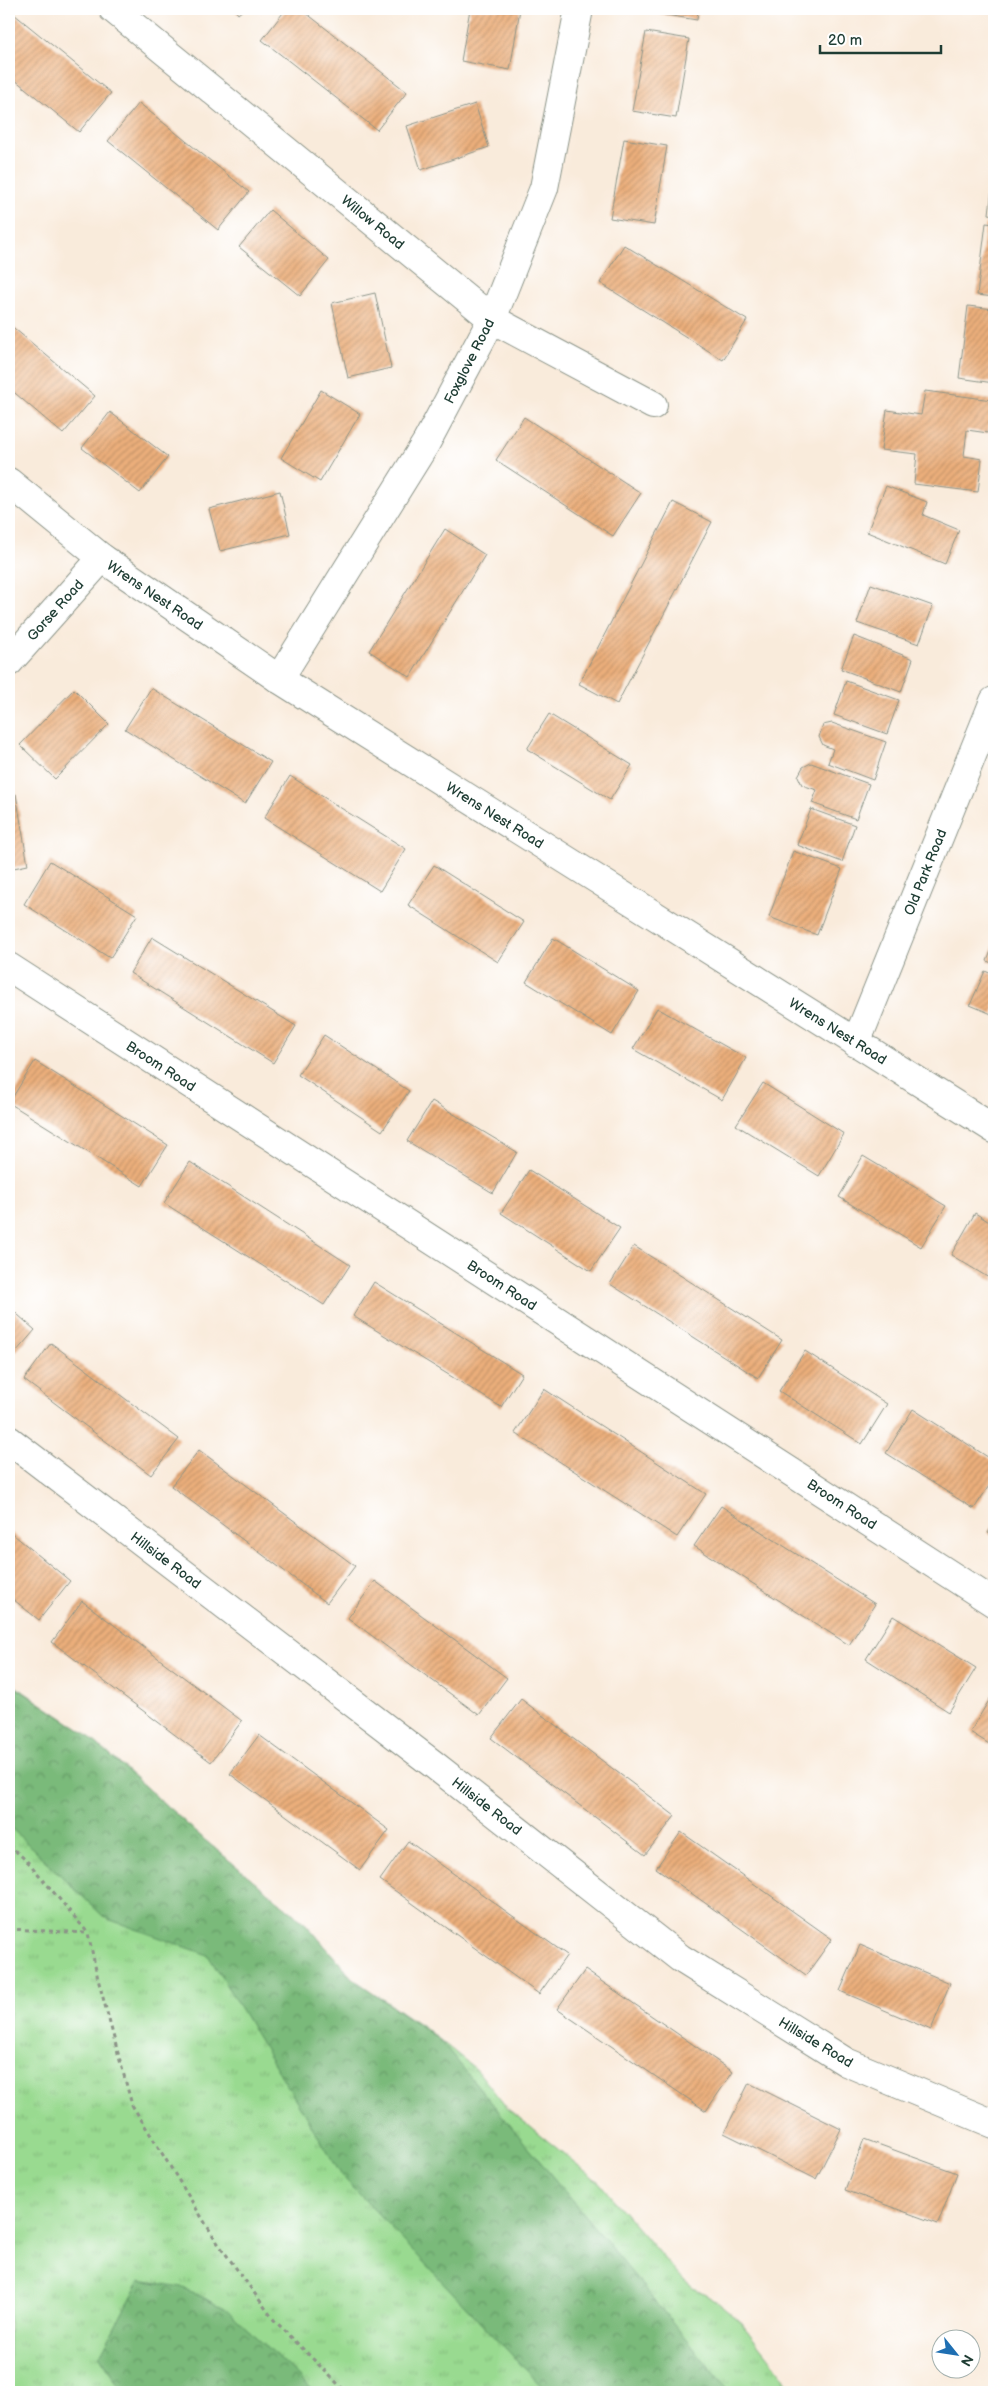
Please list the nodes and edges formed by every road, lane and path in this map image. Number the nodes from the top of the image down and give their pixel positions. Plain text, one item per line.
1 (113, 9) edge
2 (579, 9) edge
3 (492, 319) junction
4 (652, 405) dead end
5 (9, 482) edge
6 (102, 558) junction
7 (9, 662) edge
8 (279, 679) junction
9 (994, 701) edge
10 (9, 967) edge
11 (856, 1043) junction
12 (994, 1129) edge
13 (9, 1440) edge
14 (994, 1603) edge
15 (9, 1844) edge
16 (9, 1929) edge
17 (88, 1934) junction
18 (994, 2124) edge
19 (346, 2392) edge

1 - 3 street, Willow Road
2 - 3 street, Foxglove Road
3 - 4 street, Willow Road
3 - 8 street, Foxglove Road
5 - 6 street, Wrens Nest Road
6 - 7 street, Gorse Road
6 - 8 street, Wrens Nest Road
8 - 11 street, Wrens Nest Road
9 - 11 street, Old Park Road
10 - 14 street, Broom Road
11 - 12 street, Wrens Nest Road
13 - 18 street, Hillside Road
15 - 17 path
16 - 17 path
17 - 19 path

